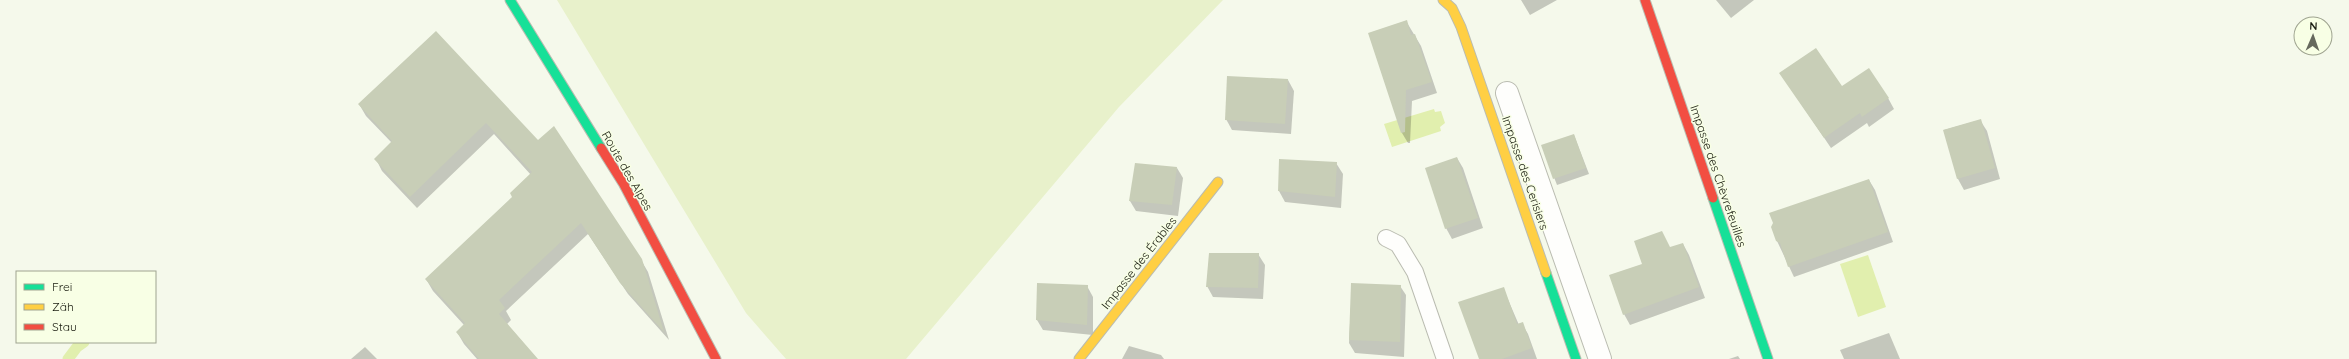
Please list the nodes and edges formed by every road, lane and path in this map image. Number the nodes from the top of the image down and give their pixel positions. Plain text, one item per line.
1 (510, 0) edge
2 (1443, 0) edge
3 (1645, 0) edge
4 (1507, 93) dead end
5 (1218, 182) dead end
6 (1386, 238) dead end
7 (716, 359) edge
8 (1079, 359) edge
9 (1445, 359) edge
10 (1576, 359) edge
11 (1600, 359) edge
12 (1768, 359) edge

1 - 7 street, Route des Alpes
2 - 10 street, Impasse des Cerisiers
3 - 12 street, Impasse des Chèvrefeuilles
4 - 11 street
5 - 8 street, Impasse des Érables
6 - 9 lane

